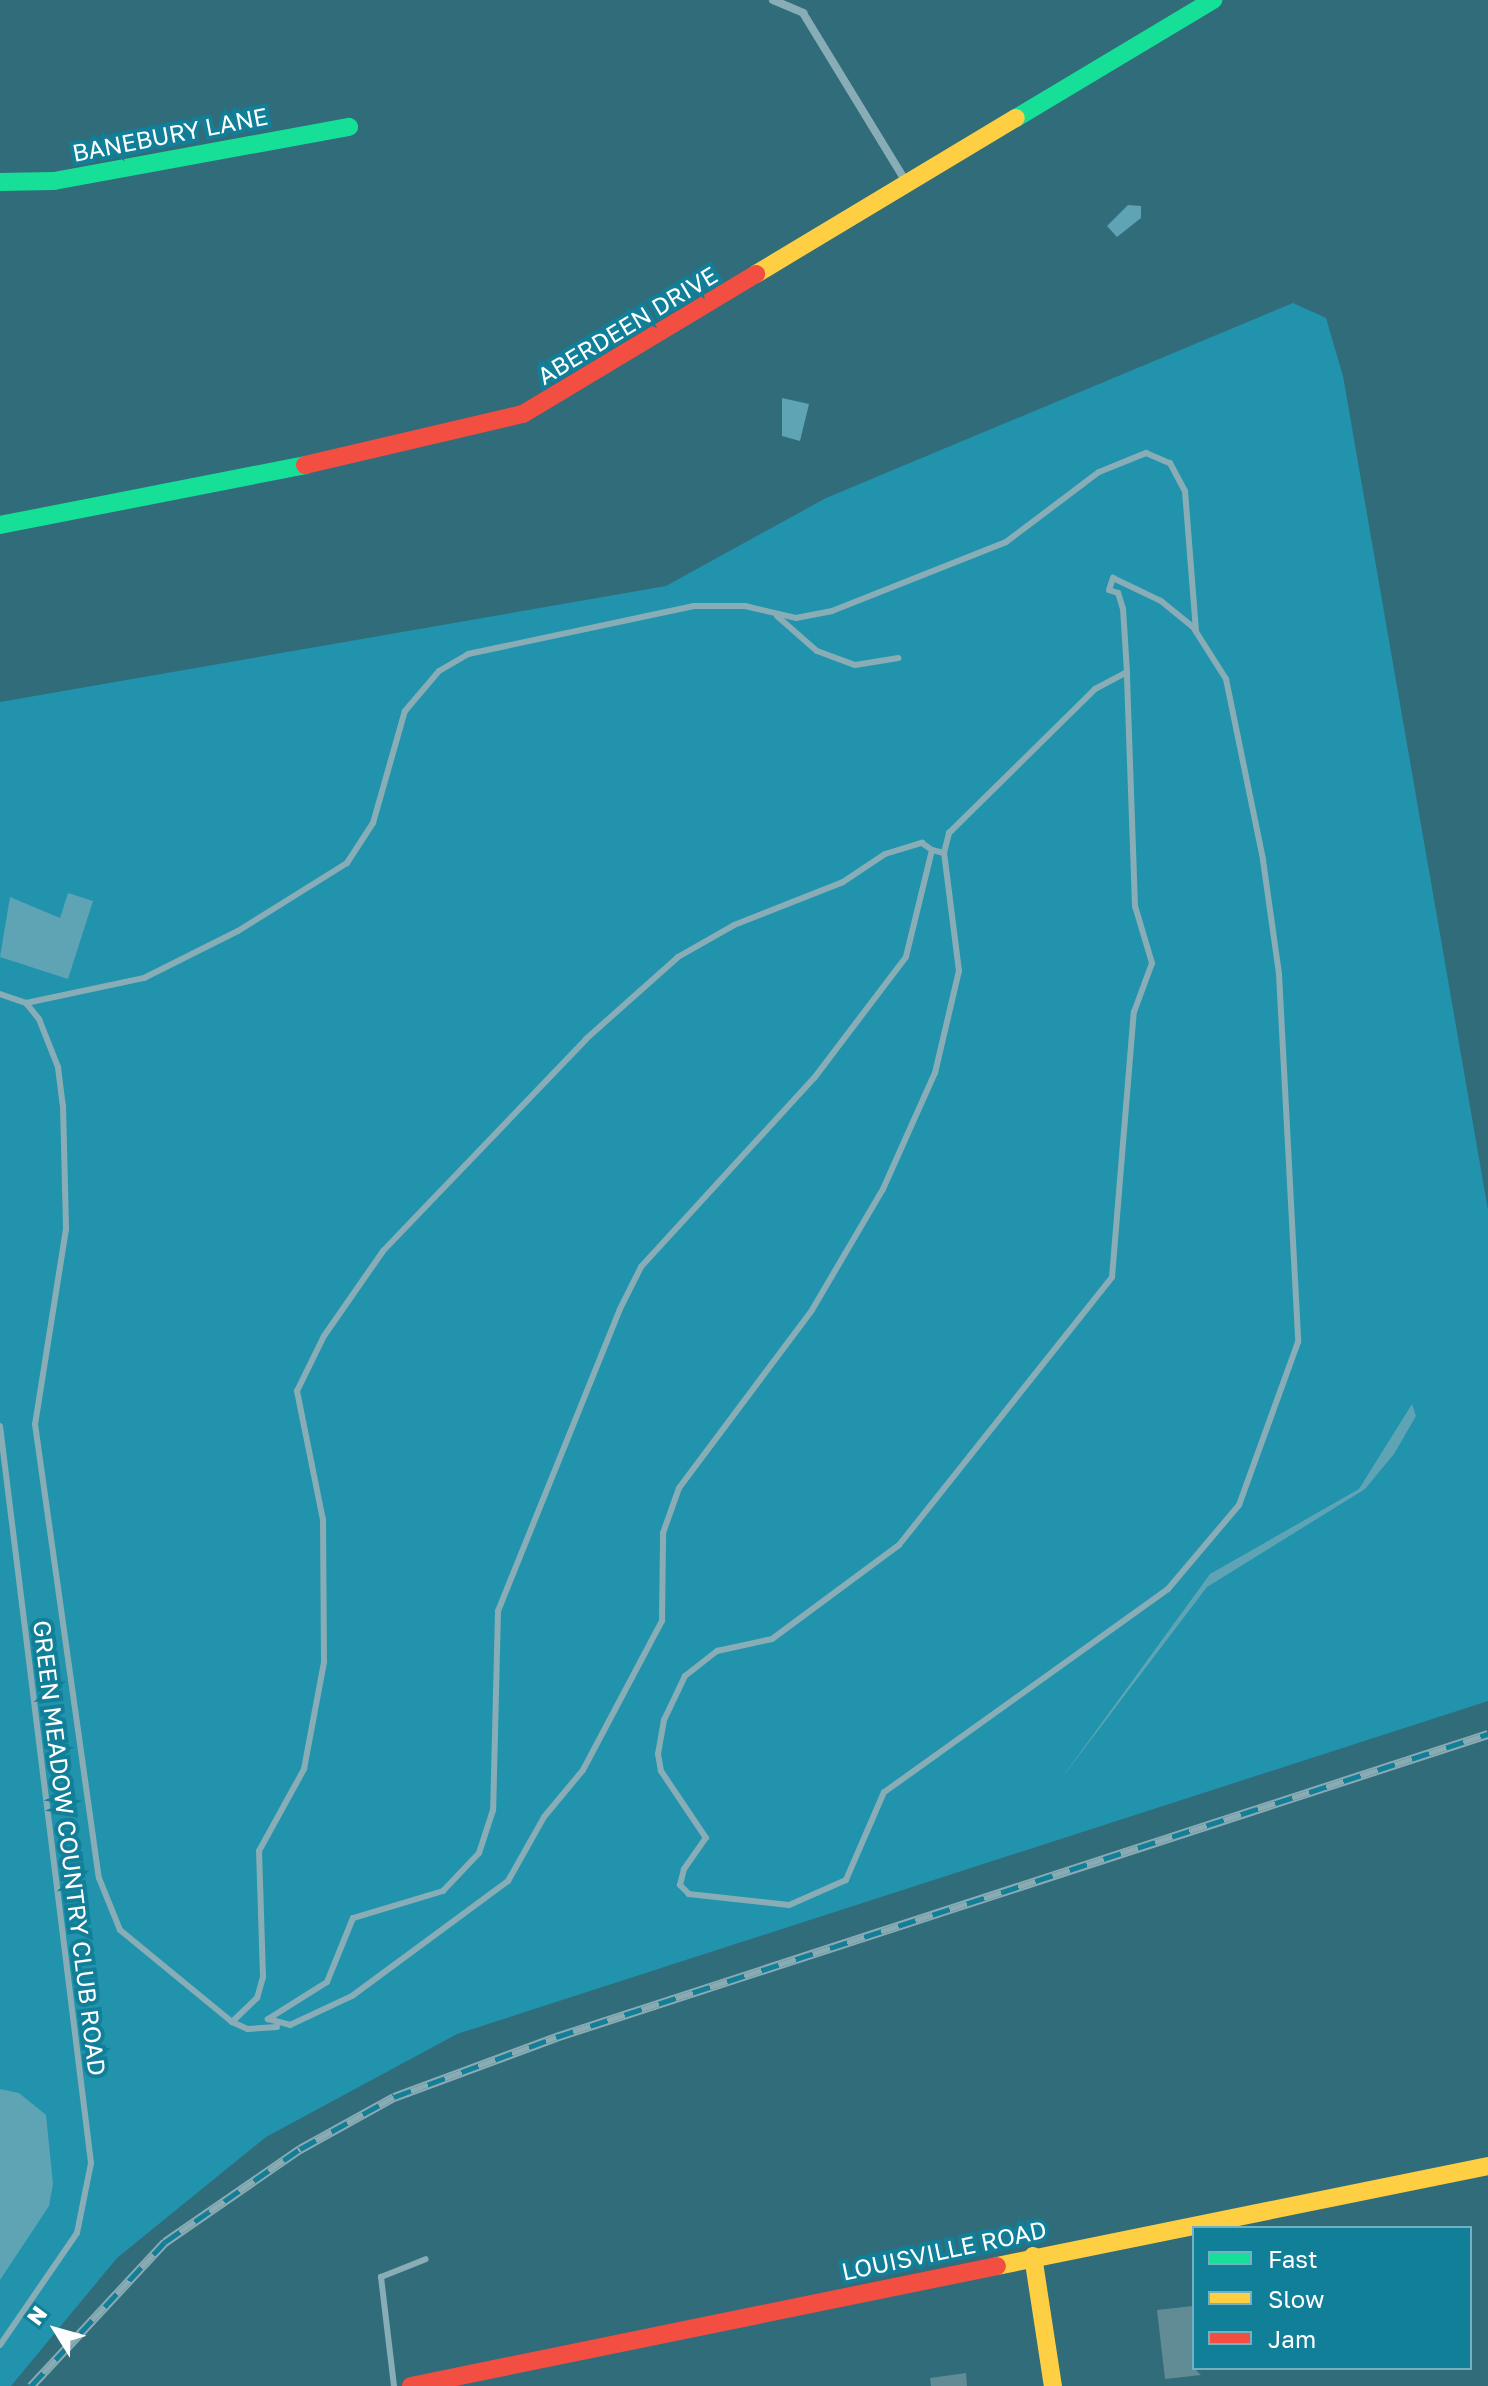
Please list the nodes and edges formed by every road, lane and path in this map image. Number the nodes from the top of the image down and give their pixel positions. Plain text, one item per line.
1 (773, 0) edge
2 (1213, 0) edge
3 (349, 127) dead end
4 (0, 182) edge
5 (906, 182) junction
6 (0, 525) edge
7 (777, 616) junction
8 (1196, 631) junction
9 (898, 658) dead end
10 (1127, 672) junction
11 (932, 850) junction
12 (944, 853) junction
13 (0, 994) edge
14 (26, 1003) junction
15 (0, 1426) edge
16 (232, 2022) junction
17 (277, 2027) junction
18 (1488, 2167) edge
19 (1033, 2256) junction
20 (426, 2259) dead end
21 (0, 2345) edge
22 (394, 2386) edge
23 (411, 2386) edge
24 (1053, 2386) edge

1 - 5 street
2 - 5 street, ABERDEEN DRIVE
3 - 4 street, BANEBURY LANE
5 - 6 street, ABERDEEN DRIVE
7 - 8 lane
7 - 9 lane
7 - 14 lane
8 - 10 lane
8 - 10 lane
10 - 12 lane
11 - 12 lane
11 - 16 lane
11 - 17 lane
12 - 17 lane
13 - 14 lane
14 - 16 lane
15 - 21 lane, GREEN MEADOW COUNTRY CLUB ROAD
16 - 17 lane
18 - 19 street, LOUISVILLE ROAD
19 - 23 street, LOUISVILLE ROAD
19 - 24 street
20 - 22 lane

